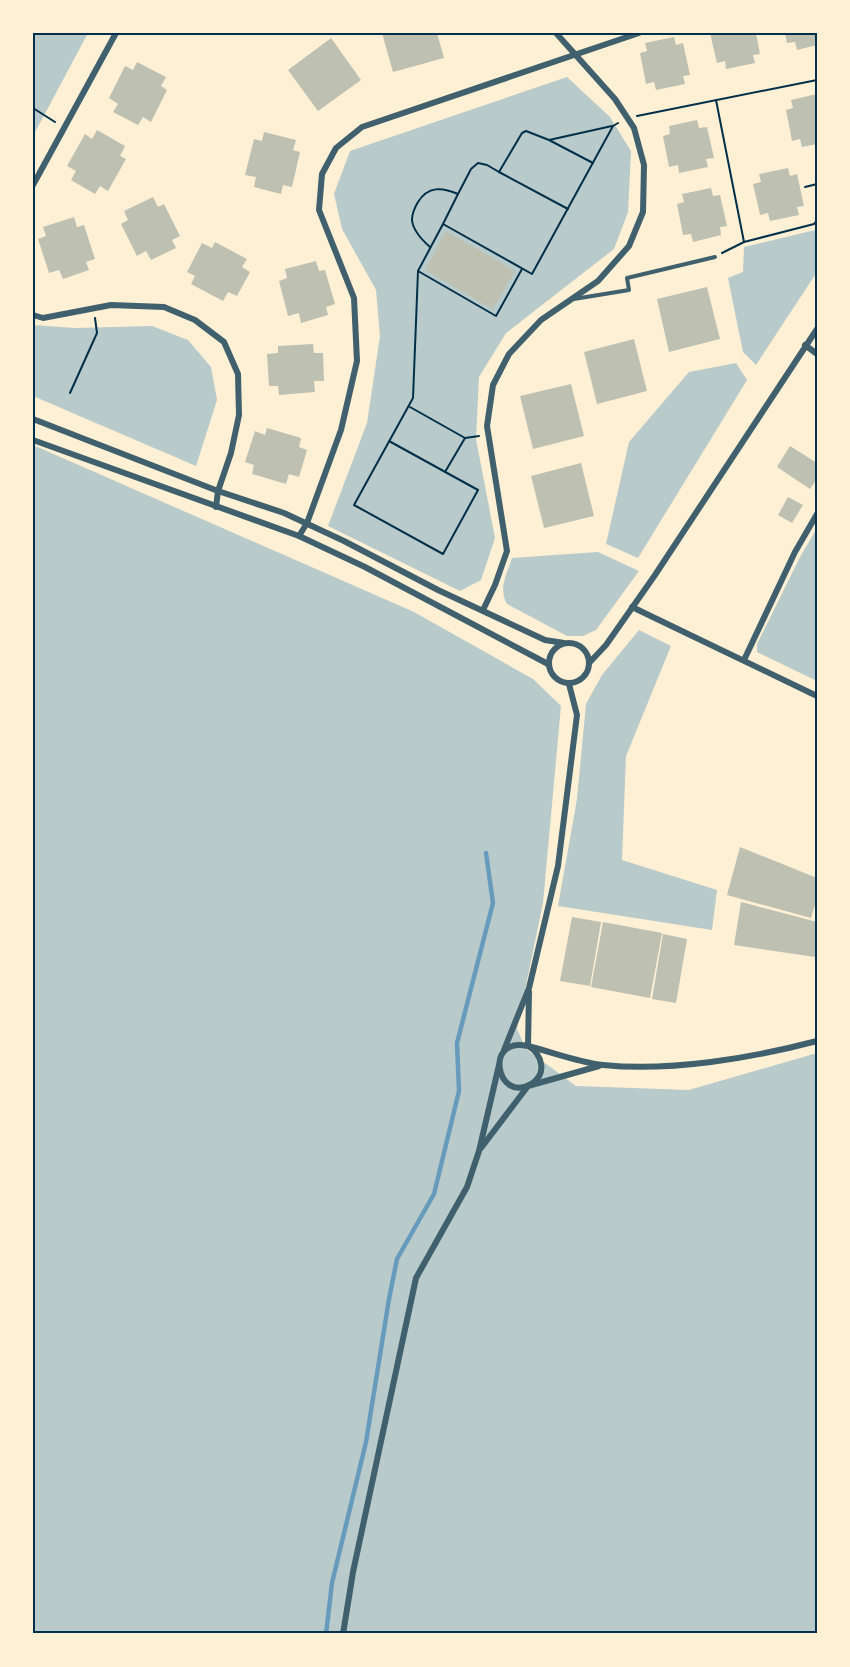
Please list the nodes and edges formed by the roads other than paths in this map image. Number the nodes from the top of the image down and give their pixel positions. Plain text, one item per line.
1 (116, 33) edge
2 (556, 33) edge
3 (639, 33) edge
4 (575, 55) junction
5 (33, 184) edge
6 (715, 257) road end
7 (571, 300) junction
8 (33, 315) edge
9 (817, 329) edge
10 (805, 345) junction
11 (817, 354) edge
12 (33, 419) edge
13 (33, 440) edge
14 (218, 491) junction
15 (216, 507) junction
16 (817, 514) edge
17 (307, 523) junction
18 (299, 536) junction
19 (632, 607) junction
20 (483, 610) junction
21 (564, 643) junction
22 (744, 660) junction
23 (590, 662) junction
24 (548, 664) junction
25 (569, 684) junction
26 (817, 696) edge
27 (529, 988) junction
28 (817, 1041) edge
29 (528, 1046) junction
30 (502, 1054) junction
31 (499, 1065) junction
32 (601, 1065) junction
33 (528, 1086) junction
34 (478, 1151) junction
35 (343, 1634) edge

1 - 5 street
2 - 4 street
3 - 4 street
4 - 7 street
4 - 17 street
6 - 7 lane
7 - 20 street
8 - 14 street
9 - 10 street
10 - 11 street
10 - 19 street
12 - 14 street
13 - 15 street
14 - 15 street
14 - 17 street
15 - 18 street
16 - 22 street
17 - 18 street
17 - 20 street
18 - 24 street
19 - 22 street
19 - 23 street
20 - 21 street
21 - 23 street
21 - 24 street
22 - 26 street
23 - 25 street
24 - 25 street
25 - 27 street
27 - 29 street
27 - 30 street
28 - 32 street
29 - 30 street
29 - 32 street
29 - 33 street
30 - 31 street
31 - 33 street
31 - 34 street
32 - 33 street
33 - 34 street
34 - 35 street

